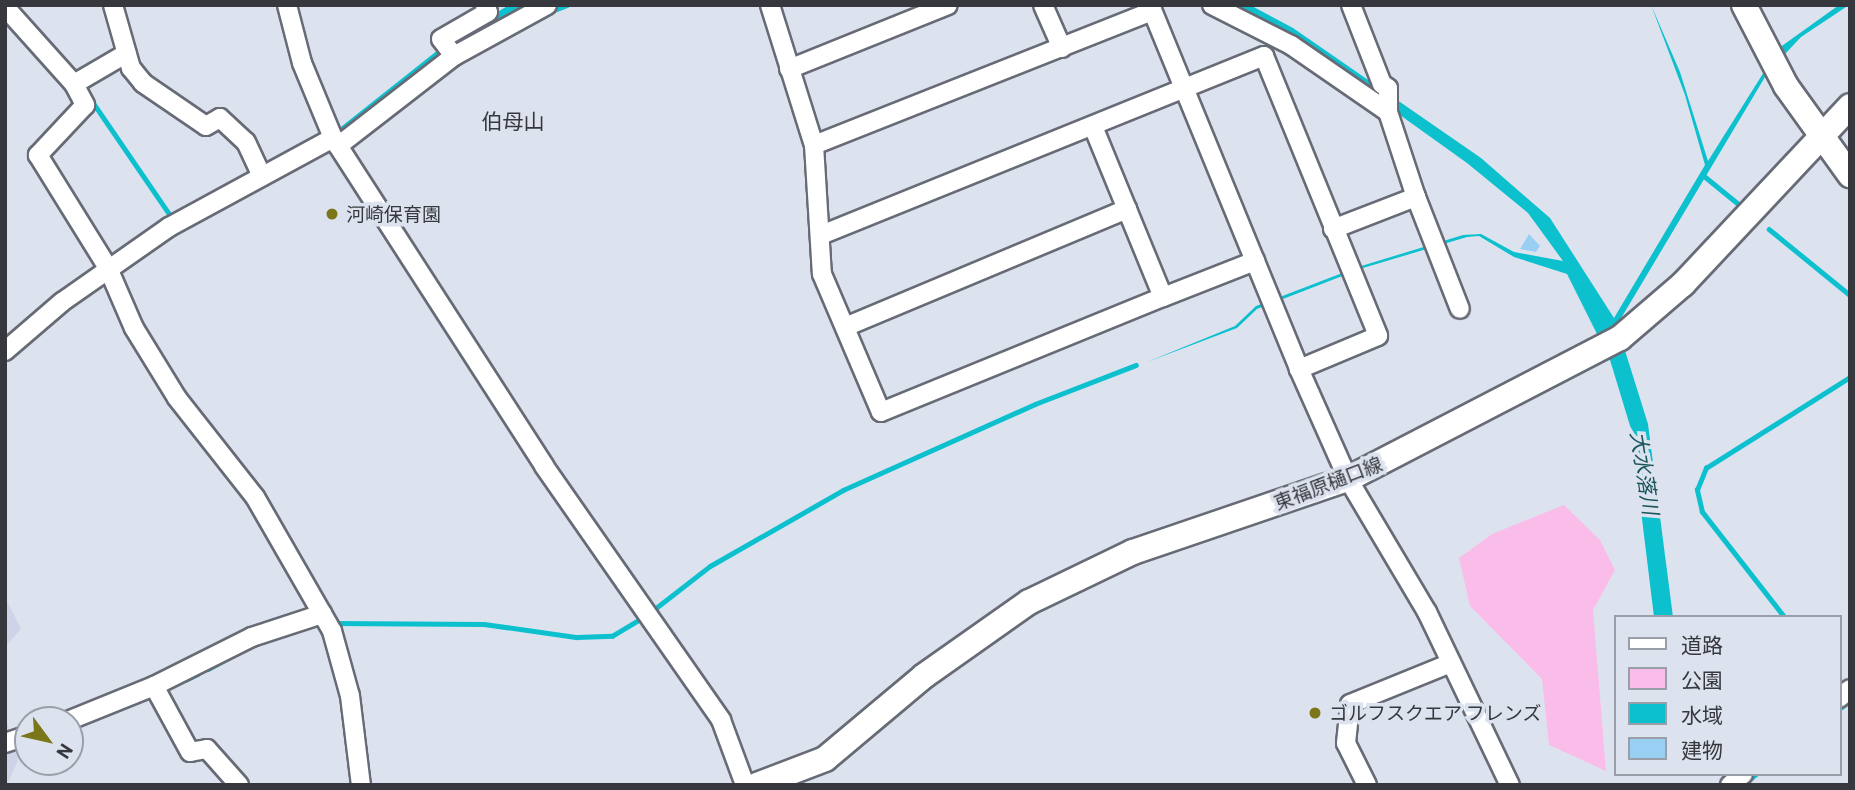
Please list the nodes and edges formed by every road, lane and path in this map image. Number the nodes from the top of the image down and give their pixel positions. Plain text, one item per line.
1 (113, 5) edge
2 (287, 5) edge
3 (485, 5) edge
4 (547, 5) edge
5 (770, 5) edge
6 (948, 5) edge
7 (1042, 5) edge
8 (1212, 5) edge
9 (1351, 5) edge
10 (1744, 5) edge
11 (5, 7) edge
12 (1151, 8) edge
13 (1062, 48) junction
14 (450, 50) junction
15 (127, 53) junction
16 (789, 69) junction
17 (74, 84) junction
18 (1184, 86) junction
19 (1388, 103) junction
20 (1850, 106) edge
21 (1093, 126) junction
22 (1821, 137) junction
23 (336, 142) junction
24 (814, 145) junction
25 (1850, 175) edge
26 (262, 176) junction
27 (1416, 197) junction
28 (1127, 209) junction
29 (1334, 229) junction
30 (821, 235) junction
31 (1255, 261) junction
32 (108, 268) junction
33 (1163, 297) junction
34 (1460, 309) dead end
35 (845, 327) junction
36 (5, 351) edge
37 (1299, 369) junction
38 (1348, 479) junction
39 (322, 614) junction
40 (1451, 663) junction
41 (154, 686) junction
42 (84, 714) edge
43 (239, 785) edge
44 (360, 785) edge
45 (745, 785) edge
46 (759, 785) edge
47 (1367, 785) edge
48 (1510, 785) edge

1 - 15 street
2 - 23 street
3 - 14 street
4 - 14 street
5 - 16 street
6 - 16 street
7 - 13 street
8 - 19 street
9 - 19 street
10 - 22 main road
11 - 17 street
12 - 13 street
12 - 18 street
13 - 24 street
14 - 23 street
15 - 17 street
15 - 26 street
16 - 24 street
17 - 32 street
18 - 21 street
18 - 29 street
18 - 31 street
19 - 27 street
20 - 22 main road, 東福原樋口線
21 - 28 street
21 - 30 street
22 - 25 main road
22 - 38 main road, 東福原樋口線
23 - 26 street
23 - 45 street
24 - 30 street
26 - 32 street
27 - 29 street
27 - 34 street
28 - 33 street
28 - 35 street
29 - 37 street
30 - 35 street
31 - 33 street
31 - 37 street
32 - 36 street
32 - 39 street
33 - 35 street
37 - 38 street
38 - 40 street
38 - 46 main road, 東福原樋口線
39 - 41 street
39 - 44 street
40 - 47 street
40 - 48 street
41 - 42 street
41 - 43 street

